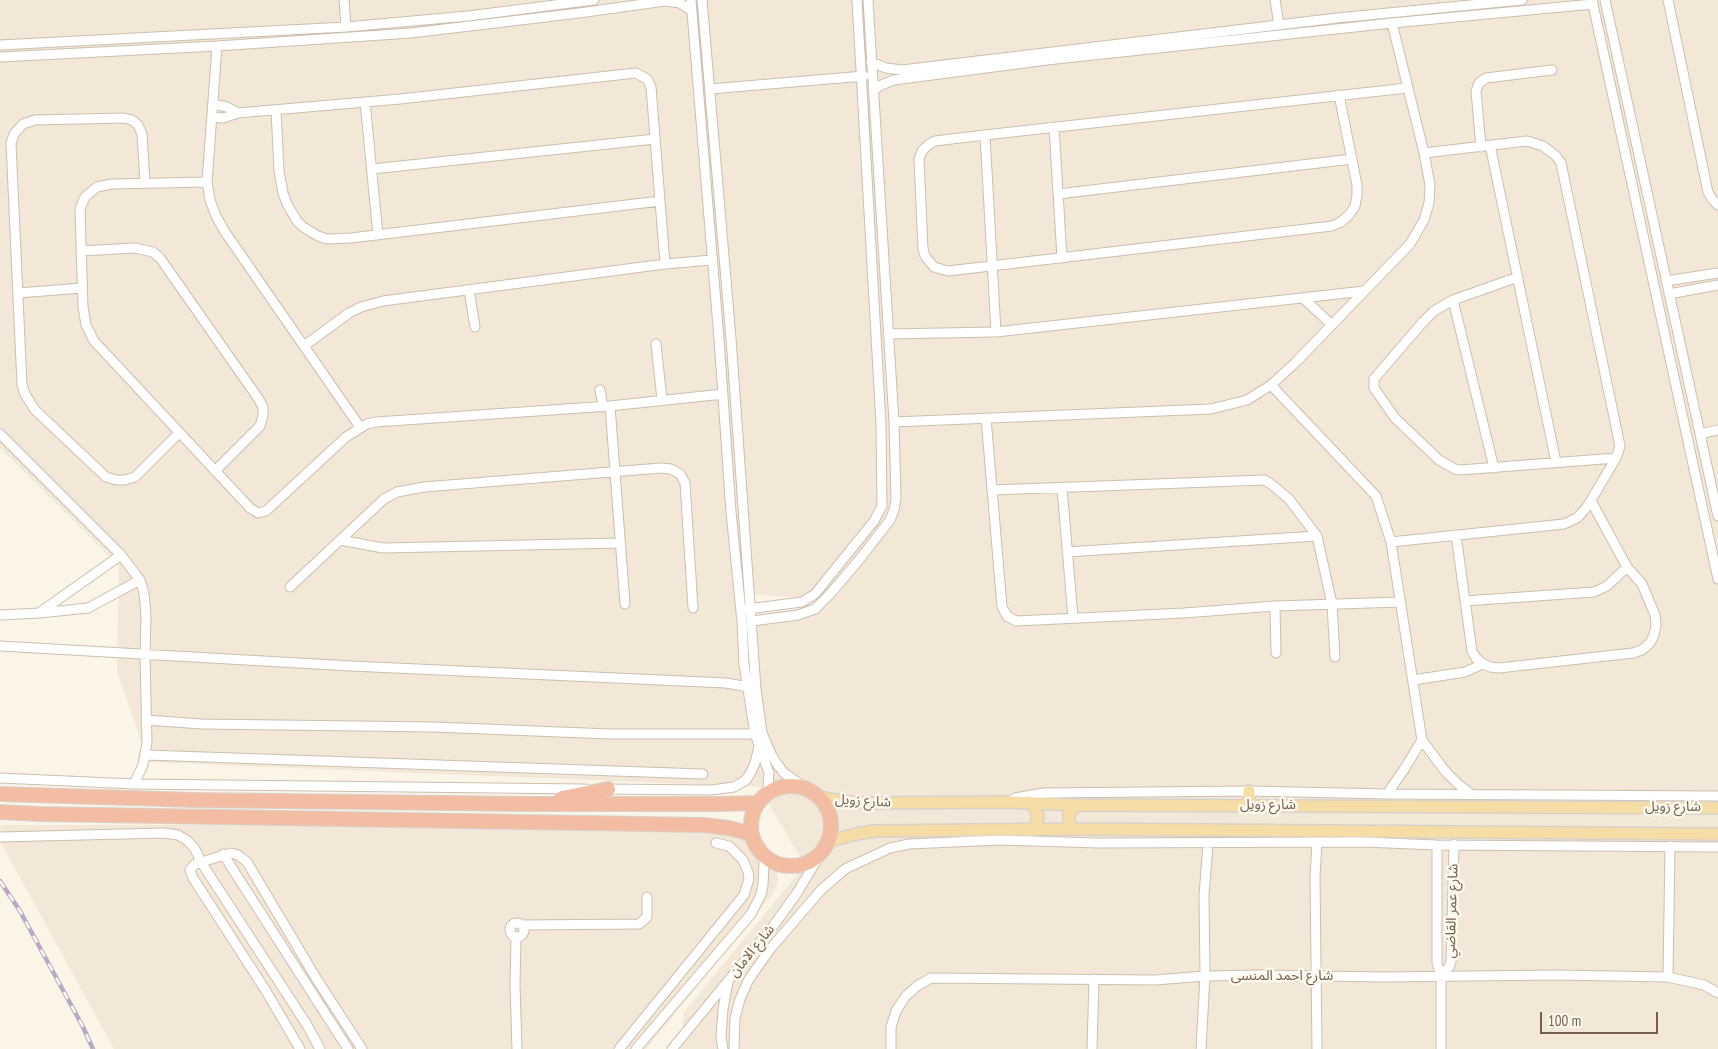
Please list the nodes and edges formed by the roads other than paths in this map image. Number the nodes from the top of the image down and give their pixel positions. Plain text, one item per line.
1 (344, 0) edge
2 (594, 0) edge
3 (665, 0) edge
4 (691, 0) edge
5 (702, 0) edge
6 (857, 0) edge
7 (868, 0) edge
8 (1275, 0) edge
9 (1522, 0) edge
10 (1604, 0) edge
11 (1668, 0) edge
12 (578, 2) junction
13 (1592, 2) edge
14 (1564, 3) edge
15 (692, 11) junction
16 (496, 13) junction
17 (579, 13) junction
18 (1337, 18) junction
19 (497, 23) junction
20 (1392, 23) junction
21 (1279, 25) junction
22 (346, 27) junction
23 (1338, 29) junction
24 (280, 31) junction
25 (1219, 32) junction
26 (114, 39) junction
27 (281, 42) junction
28 (1220, 42) junction
29 (0, 45) edge
30 (217, 46) junction
31 (114, 51) junction
32 (0, 56) edge
33 (1617, 57) junction
34 (1604, 59) junction
35 (871, 62) junction
36 (902, 70) junction
37 (1552, 70) dead end
38 (872, 76) junction
39 (861, 77) junction
40 (902, 80) junction
41 (1407, 88) junction
42 (710, 89) junction
43 (873, 91) junction
44 (1340, 95) junction
45 (365, 102) junction
46 (213, 104) junction
47 (276, 110) junction
48 (238, 113) junction
49 (212, 117) junction
50 (1054, 127) junction
51 (985, 135) junction
52 (655, 139) junction
53 (1485, 146) junction
54 (1424, 153) junction
55 (1352, 160) junction
56 (372, 169) junction
57 (207, 182) junction
58 (145, 183) junction
59 (1058, 194) junction
60 (660, 201) junction
61 (1718, 205) edge
62 (881, 213) junction
63 (869, 214) junction
64 (1654, 223) junction
65 (1641, 226) junction
66 (378, 235) junction
67 (81, 252) junction
68 (1062, 258) junction
69 (712, 260) junction
70 (665, 264) junction
71 (992, 266) junction
72 (1718, 273) edge
73 (1518, 277) junction
74 (1666, 281) junction
75 (1718, 285) edge
76 (82, 288) junction
77 (469, 290) junction
78 (1364, 291) junction
79 (18, 293) junction
80 (1669, 294) junction
81 (1303, 298) junction
82 (1453, 300) junction
83 (1332, 325) junction
84 (476, 327) dead end
85 (996, 332) junction
86 (888, 334) junction
87 (731, 338) junction
88 (719, 339) junction
89 (656, 344) dead end
90 (304, 346) junction
91 (1682, 351) junction
92 (1668, 354) junction
93 (1271, 385) junction
94 (600, 390) dead end
95 (723, 394) junction
96 (662, 400) junction
97 (606, 406) junction
98 (986, 418) junction
99 (894, 422) junction
100 (360, 427) junction
101 (1718, 430) edge
102 (179, 432) junction
103 (0, 434) edge
104 (1700, 434) junction
105 (1616, 458) junction
106 (1556, 462) junction
107 (1494, 468) junction
108 (215, 471) junction
109 (615, 472) junction
110 (1062, 488) junction
111 (992, 490) junction
112 (1591, 501) junction
113 (1718, 516) edge
114 (1456, 535) junction
115 (1317, 536) junction
116 (340, 540) junction
117 (1391, 542) junction
118 (620, 543) junction
119 (1067, 552) junction
120 (849, 553) junction
121 (121, 555) junction
122 (859, 560) junction
123 (1627, 567) junction
124 (1718, 578) edge
125 (140, 580) junction
126 (290, 587) dead end
127 (1465, 601) junction
128 (1401, 602) junction
129 (625, 604) dead end
130 (1332, 604) junction
131 (1275, 606) junction
132 (693, 608) dead end
133 (752, 609) junction
134 (741, 610) junction
135 (39, 613) junction
136 (0, 615) edge
137 (1073, 618) junction
138 (752, 621) junction
139 (0, 646) edge
140 (1276, 654) dead end
141 (145, 656) junction
142 (1334, 657) dead end
143 (744, 664) junction
144 (754, 664) junction
145 (1482, 664) junction
146 (1413, 680) junction
147 (753, 688) junction
148 (146, 720) junction
149 (759, 734) junction
150 (1422, 740) junction
151 (759, 746) junction
152 (146, 755) junction
153 (703, 774) dead end
154 (0, 778) edge
155 (134, 784) junction
156 (608, 789) junction
157 (1249, 791) junction
158 (812, 793) junction
159 (0, 794) edge
160 (1387, 794) junction
161 (1472, 795) junction
162 (1718, 796) edge
163 (762, 799) junction
164 (1601, 801) junction
165 (1010, 802) junction
166 (1028, 802) junction
167 (529, 804) junction
168 (1076, 804) junction
169 (1249, 805) junction
170 (1718, 808) edge
171 (0, 812) edge
172 (1073, 830) junction
173 (1029, 831) junction
174 (752, 834) junction
175 (1718, 834) edge
176 (0, 836) edge
177 (1362, 837) junction
178 (1587, 839) junction
179 (716, 843) dead end
180 (1317, 843) junction
181 (1208, 844) junction
182 (1454, 844) junction
183 (826, 845) junction
184 (1437, 845) junction
185 (1670, 846) junction
186 (1718, 846) edge
187 (762, 853) junction
188 (223, 854) junction
189 (202, 862) junction
190 (647, 896) dead end
191 (736, 971) junction
192 (1205, 976) junction
193 (1316, 976) junction
194 (1441, 976) junction
195 (1668, 977) junction
196 (749, 979) junction
197 (1094, 979) junction
198 (728, 981) junction
199 (1718, 993) edge
200 (300, 1049) edge
201 (320, 1049) edge
202 (348, 1049) edge
203 (362, 1049) edge
204 (517, 1049) edge
205 (619, 1049) edge
206 (636, 1049) edge
207 (672, 1049) edge
208 (723, 1049) edge
209 (734, 1049) edge
210 (891, 1049) edge
211 (1092, 1049) edge
212 (1201, 1049) edge
213 (1317, 1049) edge
214 (1441, 1049) edge

1 - 22 street
2 - 12 street
3 - 15 street
3 - 17 street
4 - 15 street
5 - 42 street
6 - 39 street
7 - 35 street
8 - 21 street
9 - 18 street
10 - 33 street
11 - 61 street
12 - 16 street
12 - 17 street
13 - 14 street
13 - 34 street
14 - 20 street
15 - 69 street
16 - 19 street
16 - 22 street
17 - 19 street
18 - 21 street
18 - 23 street
19 - 27 street
20 - 23 street
20 - 41 street
21 - 25 street
22 - 24 street
23 - 28 street
24 - 26 street
24 - 27 street
25 - 28 street
25 - 36 street
26 - 29 street
26 - 31 street
27 - 30 street
28 - 40 street
30 - 31 street
30 - 46 street
31 - 32 street
33 - 34 street
33 - 64 street
34 - 65 street
35 - 36 street
35 - 38 street
36 - 40 street
37 - 53 street
38 - 39 street
38 - 43 street
39 - 42 street
39 - 63 street
40 - 43 street
41 - 44 street
41 - 54 street
42 - 87 street
43 - 62 street
44 - 50 street
44 - 55 street
45 - 47 street
45 - 52 street
45 - 56 street
46 - 48 street
46 - 49 street
47 - 48 street
47 - 66 street
48 - 49 street
49 - 57 street
50 - 51 street
50 - 59 street
51 - 71 street
51 - 71 street
52 - 56 street
52 - 60 street
53 - 54 street
53 - 73 street
53 - 105 street
54 - 78 street
55 - 59 street
55 - 68 street
56 - 66 street
57 - 58 street
57 - 90 street
58 - 67 street
58 - 79 street
59 - 68 street
60 - 66 street
60 - 70 street
62 - 63 street
62 - 86 street
63 - 120 street
64 - 65 street
64 - 74 street
65 - 92 street
67 - 76 street
67 - 108 street
68 - 71 street
69 - 70 street
69 - 88 street
70 - 77 street
71 - 85 street
72 - 74 street
73 - 82 street
73 - 106 street
74 - 80 street
75 - 80 street
76 - 79 street
76 - 102 street
77 - 84 street
77 - 90 street
78 - 81 street
78 - 83 street
79 - 102 street
80 - 91 street
81 - 83 street
81 - 85 street
82 - 107 street
82 - 107 street
83 - 93 street
85 - 86 street
86 - 99 street
87 - 88 street
87 - 133 street
88 - 95 street
89 - 96 street
90 - 100 street
91 - 92 street
91 - 104 street
92 - 124 street
93 - 98 street
93 - 117 street
94 - 97 street
95 - 96 street
95 - 134 street
96 - 97 street
97 - 100 street
97 - 109 street
98 - 99 street
98 - 111 street
99 - 122 street
100 - 108 street
101 - 104 street
102 - 108 street
103 - 121 street
104 - 113 street
105 - 106 street
105 - 112 street
106 - 107 street
109 - 116 street
109 - 118 street
109 - 132 street
110 - 111 street
110 - 115 street
110 - 119 street
111 - 137 street
112 - 114 street
112 - 123 street
114 - 117 street
114 - 127 street
115 - 119 street
115 - 130 street
116 - 118 street
116 - 126 street
117 - 128 street
118 - 129 street
119 - 137 street
120 - 122 street
120 - 133 street
121 - 125 street
121 - 135 street
122 - 138 street
123 - 127 street
123 - 145 street
125 - 135 street
125 - 141 street
127 - 145 street
128 - 130 street
128 - 146 street
130 - 131 street
130 - 142 street
131 - 137 street
131 - 140 street
133 - 134 street
133 - 138 street
134 - 143 street
135 - 136 street
138 - 144 street
139 - 141 street
141 - 147 street
141 - 148 street
143 - 144 street
143 - 147 street
144 - 147 street
145 - 146 street
146 - 150 street
147 - 149 street
148 - 149 street
148 - 152 street
149 - 151 street
149 - 158 street
150 - 160 street
150 - 161 street
151 - 156 street
151 - 163 street
152 - 153 street
152 - 155 street
154 - 155 street
155 - 156 street
156 - 167 highway
157 - 160 street
157 - 165 street
157 - 169 main road
158 - 163 highway
158 - 165 main road, شارع زويل
158 - 183 highway
159 - 167 highway
160 - 161 street
161 - 164 street
162 - 164 street
163 - 167 highway
163 - 174 highway
164 - 169 main road, شارع زويل
164 - 170 main road, شارع زويل
165 - 166 main road, شارع زويل
166 - 168 main road, شارع زويل
166 - 173 main road
168 - 169 main road, شارع زويل
168 - 172 main road
171 - 174 highway
172 - 173 main road, شارع زويل
172 - 177 main road, شارع زويل
173 - 183 main road, شارع زويل
174 - 187 highway
175 - 178 main road, شارع زويل
176 - 189 street
177 - 178 main road, شارع زويل
177 - 180 street
177 - 184 street
178 - 182 street
178 - 185 street
179 - 205 street
180 - 181 street
180 - 193 street
181 - 192 street
181 - 196 street
182 - 184 street
182 - 194 street, شارع عمر القاضي
183 - 187 highway
183 - 191 street, شارع الامان
184 - 194 street, شارع عمر القاضي
185 - 186 street
185 - 195 street
187 - 206 street, شارع الامان
188 - 189 street
188 - 202 street
188 - 203 street
189 - 200 street
189 - 201 street
190 - 204 street
191 - 196 street
191 - 198 street, شارع الامان
192 - 193 street, شارع احمد المنسى
192 - 197 street, شارع احمد المنسى
192 - 212 street
193 - 194 street, شارع احمد المنسى
193 - 213 street
194 - 195 street, شارع احمد المنسى
194 - 214 street, شارع عمر القاضي
195 - 199 street, شارع احمد المنسى
196 - 209 street
197 - 210 street, شارع احمد المنسى
197 - 211 street
198 - 207 street, شارع الامان
198 - 208 street

